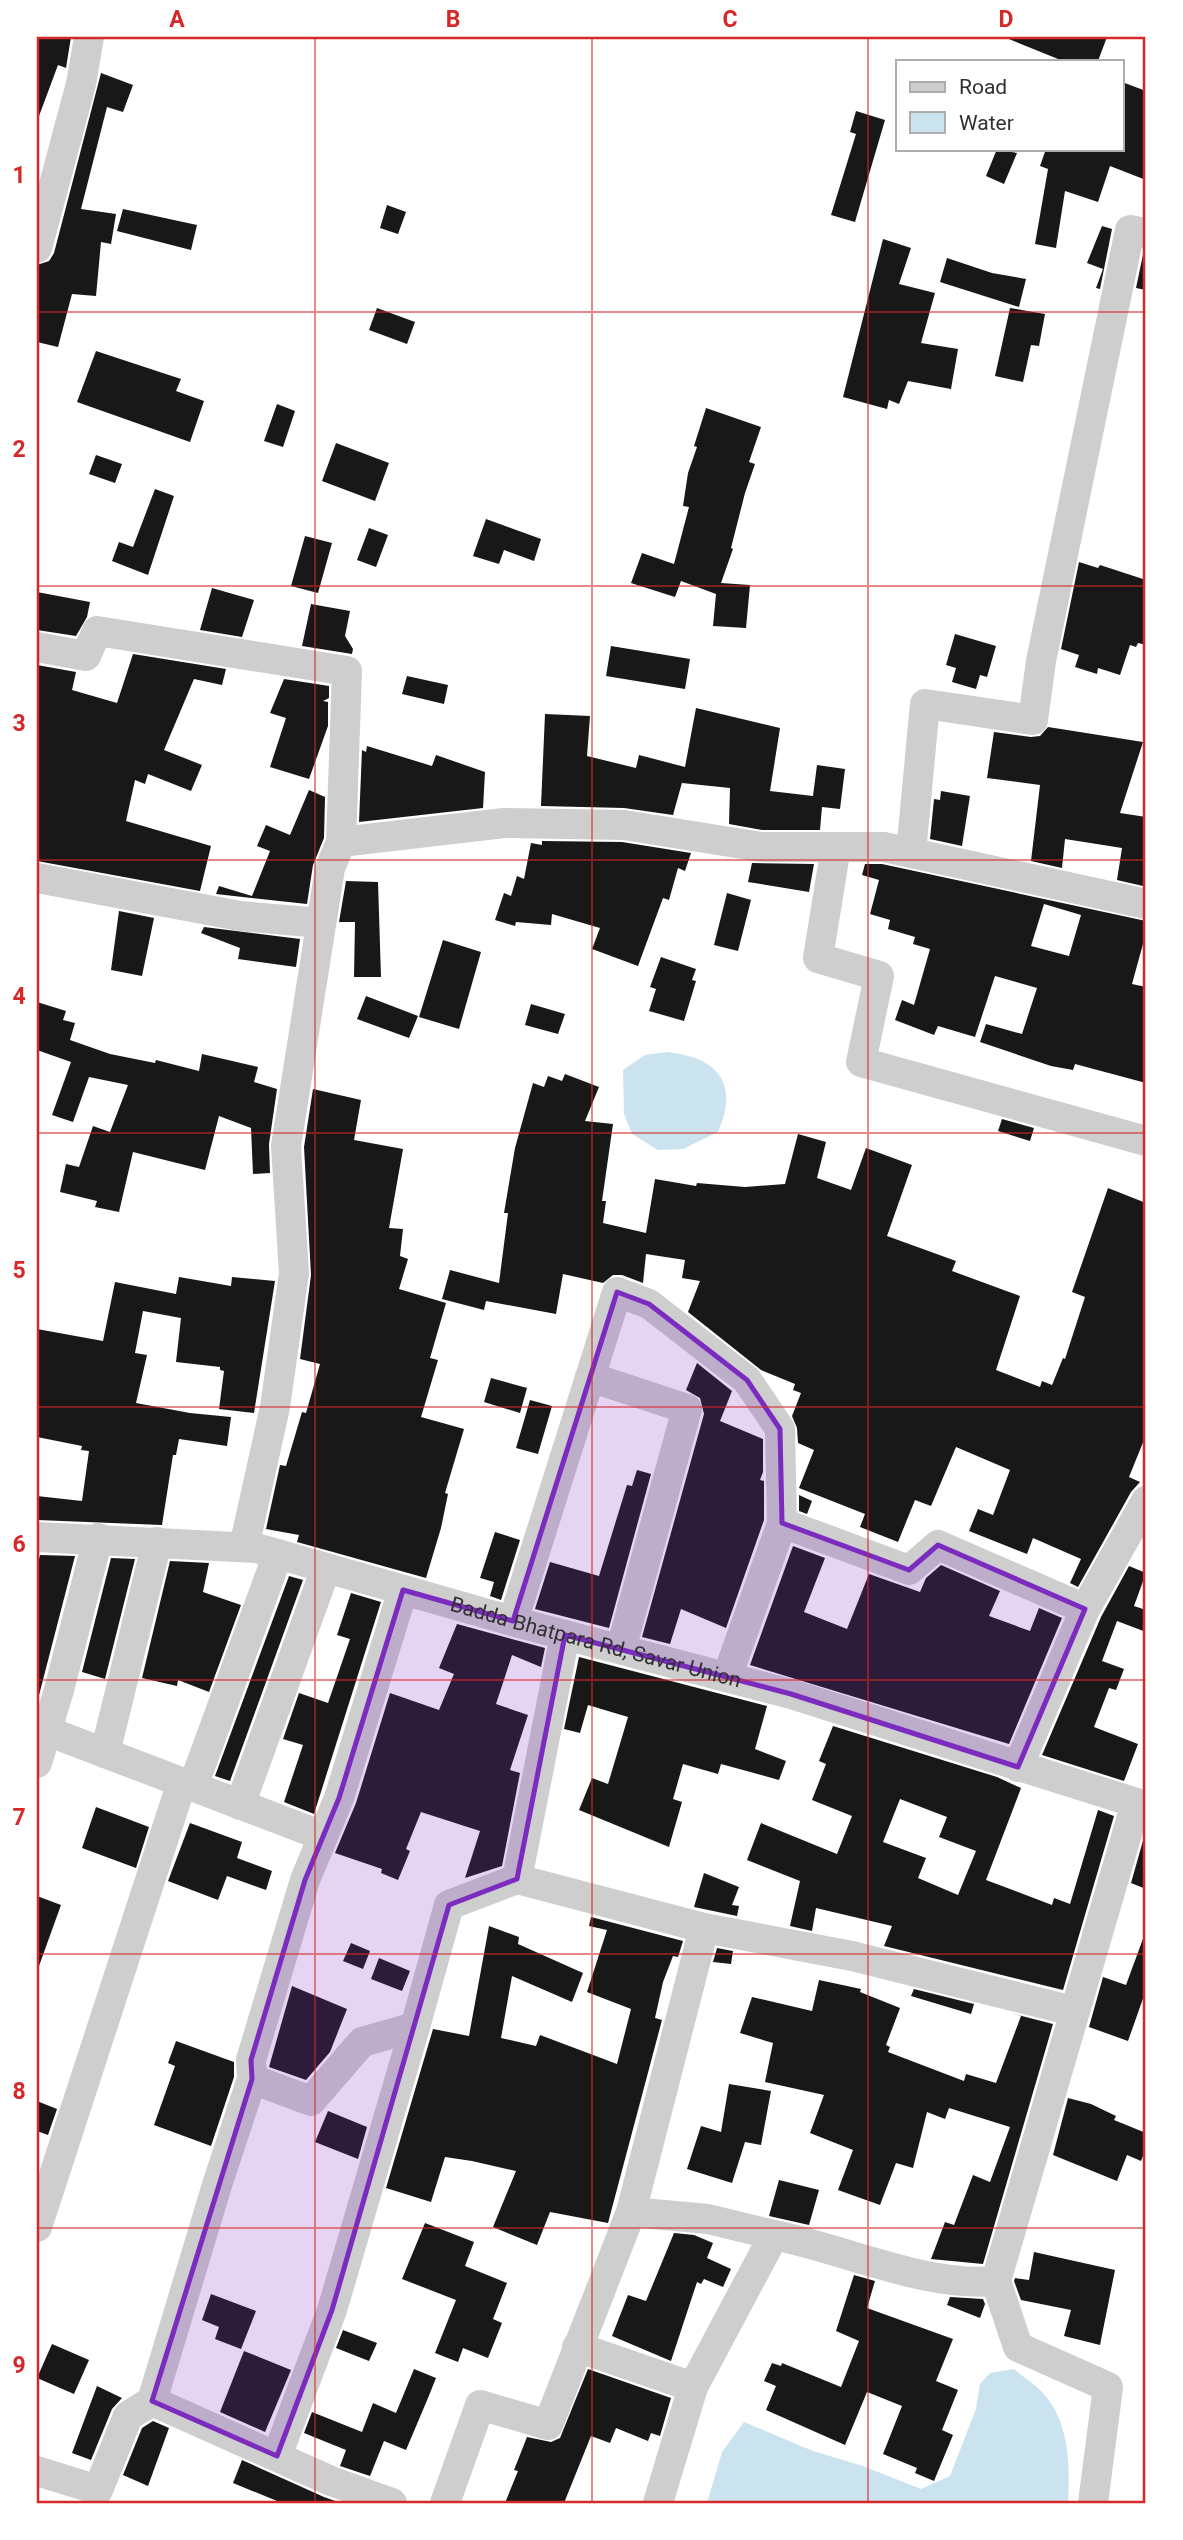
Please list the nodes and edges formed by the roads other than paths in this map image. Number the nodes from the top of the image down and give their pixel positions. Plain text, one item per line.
1 (89, 37) edge
2 (1146, 233) edge
3 (37, 248) edge
4 (37, 647) edge
5 (341, 842) junction
6 (836, 847) junction
7 (911, 853) junction
8 (37, 878) edge
9 (1146, 904) edge
10 (321, 923) junction
11 (1146, 1142) edge
12 (590, 1377) junction
13 (1146, 1502) edge
14 (782, 1523) junction
15 (37, 1537) edge
16 (98, 1538) junction
17 (157, 1542) junction
18 (244, 1547) junction
19 (278, 1554) junction
20 (326, 1568) junction
21 (403, 1590) junction
22 (1085, 1609) junction
23 (513, 1621) junction
24 (565, 1635) junction
25 (621, 1649) junction
26 (727, 1677) junction
27 (47, 1731) junction
28 (105, 1753) junction
29 (37, 1763) edge
30 (1018, 1767) junction
31 (188, 1784) junction
32 (1141, 1804) edge
33 (240, 1805) junction
34 (323, 1836) junction
35 (517, 1879) junction
36 (704, 1928) junction
37 (1073, 2011) junction
38 (415, 2027) junction
39 (252, 2079) junction
40 (631, 2212) junction
41 (37, 2227) edge
42 (774, 2235) junction
43 (996, 2281) junction
44 (577, 2347) junction
45 (693, 2387) junction
46 (152, 2401) junction
47 (277, 2456) junction
48 (37, 2471) edge
49 (104, 2497) edge
50 (392, 2503) edge
51 (446, 2503) edge
52 (658, 2503) edge
53 (1093, 2503) edge

1 - 3 street
2 - 7 street
4 - 5 street
5 - 6 street
5 - 10 street
6 - 7 street
6 - 11 street
7 - 9 street
8 - 10 street
10 - 18 street
12 - 14 street
12 - 23 street
12 - 25 street
13 - 22 street
14 - 22 street
14 - 26 street
15 - 16 street, Badda Bhatpara Rd, Savar Union
16 - 17 street, Badda Bhatpara Rd, Savar Union
16 - 27 street
17 - 18 street, Badda Bhatpara Rd, Savar Union
17 - 28 street
18 - 19 street, Badda Bhatpara Rd, Savar Union
19 - 20 street, Badda Bhatpara Rd, Savar Union
19 - 31 street
20 - 21 street, Badda Bhatpara Rd, Savar Union
20 - 33 street
21 - 23 street, Badda Bhatpara Rd, Savar Union
21 - 34 street
22 - 30 street
23 - 24 street, Badda Bhatpara Rd, Savar Union
24 - 25 street, Badda Bhatpara Rd, Savar Union
24 - 35 street
25 - 26 street, Badda Bhatpara Rd, Savar Union
26 - 30 street, Badda Bhatpara Rd, Savar Union
27 - 28 street
27 - 29 street
28 - 31 street
30 - 32 street, Badda Bhatpara Rd, Savar Union
31 - 33 street
31 - 41 street
32 - 37 street
33 - 34 street
34 - 39 street
35 - 36 street
35 - 38 street
36 - 37 street
36 - 40 street
37 - 43 street
38 - 39 street
38 - 47 street
39 - 46 street
40 - 42 street
40 - 44 street
42 - 43 street
42 - 45 street
43 - 53 street
44 - 45 street
44 - 51 street
45 - 52 street
46 - 47 street
46 - 49 street
47 - 50 street
48 - 49 street

